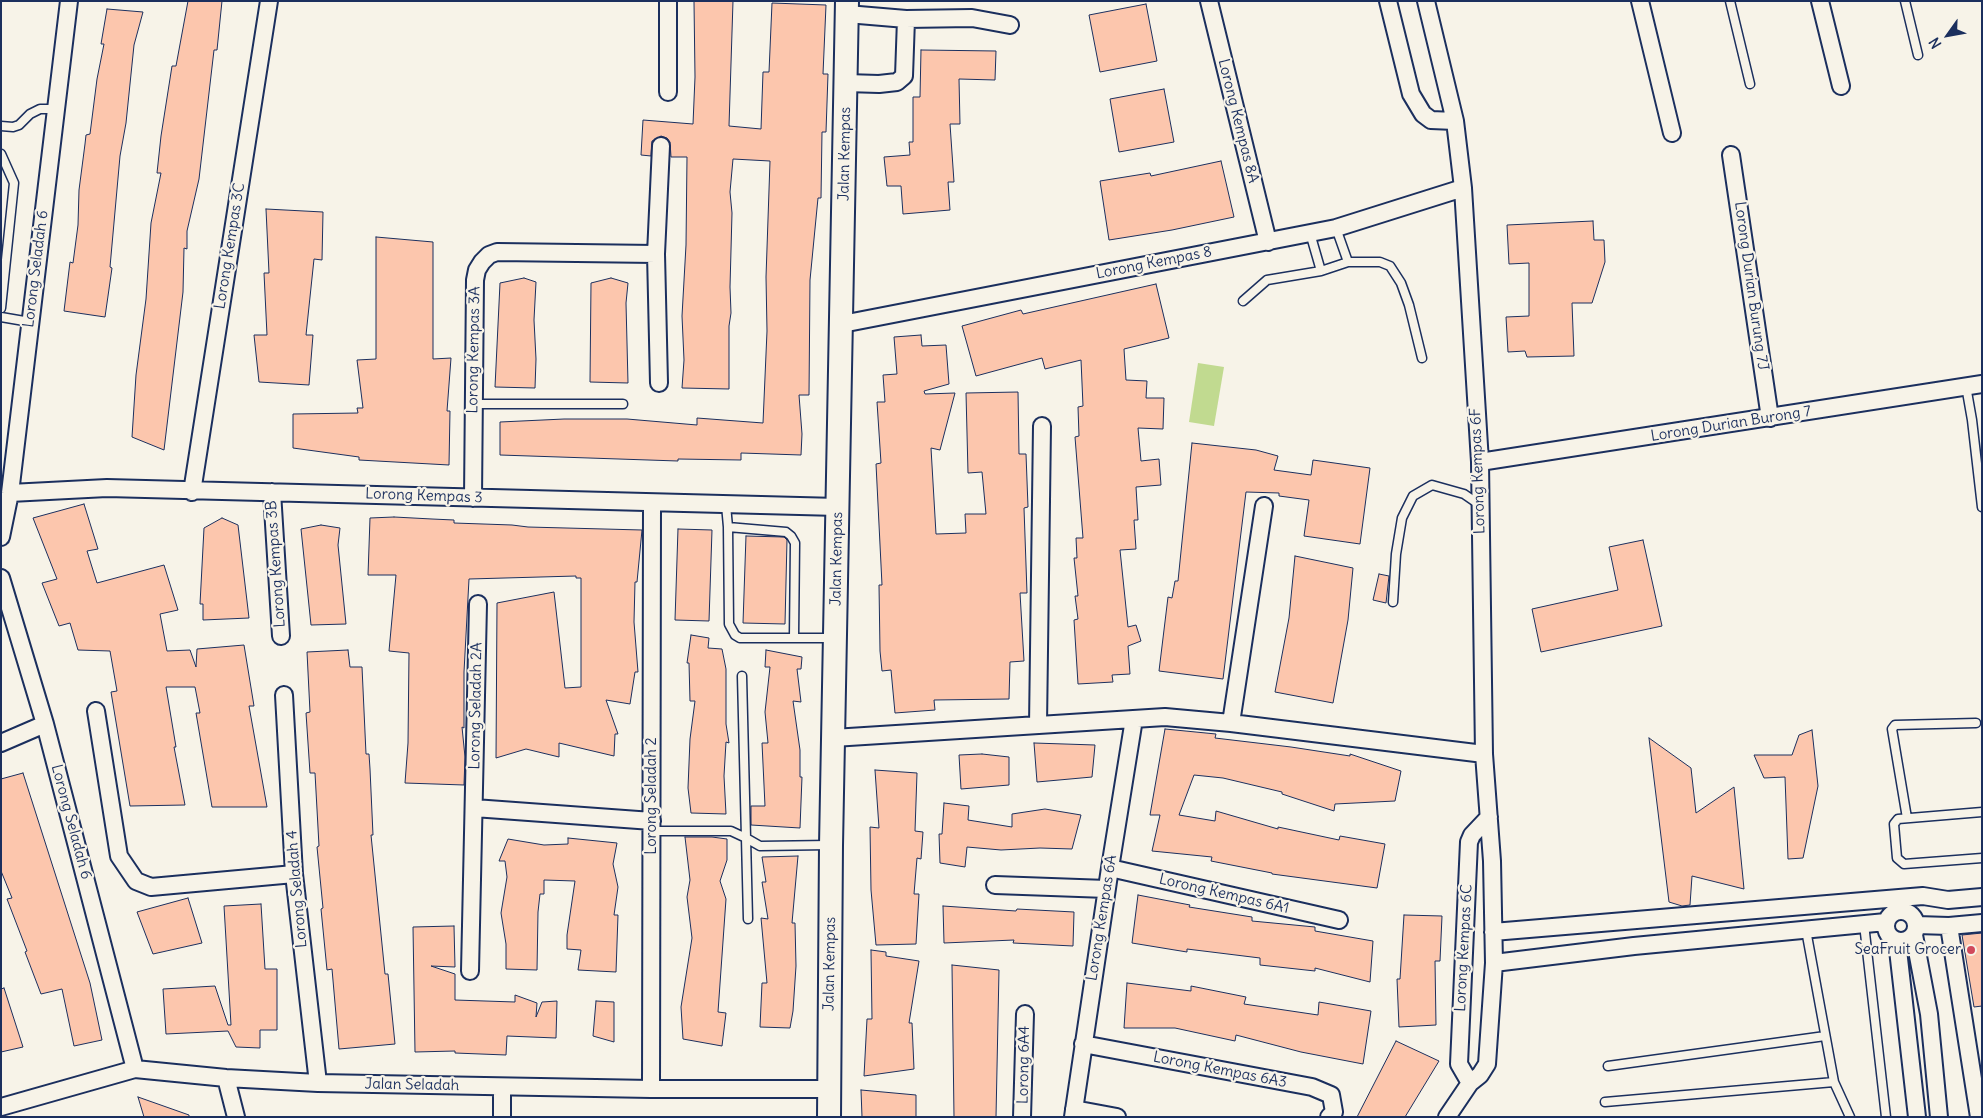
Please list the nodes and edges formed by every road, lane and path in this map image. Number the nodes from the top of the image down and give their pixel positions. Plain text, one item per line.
1 (69, 1) edge
2 (269, 1) edge
3 (668, 1) edge
4 (1209, 1) edge
5 (1388, 1) edge
6 (1426, 1) edge
7 (1640, 1) edge
8 (1730, 1) edge
9 (1820, 1) edge
10 (1905, 1) edge
11 (847, 8) edge
12 (906, 19) junction
13 (1010, 25) dead end
14 (1918, 55) dead end
15 (846, 83) junction
16 (1750, 84) dead end
17 (1841, 86) dead end
18 (668, 92) dead end
19 (56, 109) junction
20 (1455, 121) junction
21 (1, 126) edge
22 (1672, 133) dead end
23 (661, 146) dead end
24 (1, 154) edge
25 (1731, 154) dead end
26 (1462, 188) junction
27 (1336, 228) junction
28 (1310, 233) junction
29 (1268, 242) junction
30 (656, 254) junction
31 (1348, 262) junction
32 (1321, 271) junction
33 (1243, 301) dead end
34 (1, 308) edge
35 (1, 317) edge
36 (30, 322) junction
37 (842, 324) junction
38 (1422, 358) dead end
39 (659, 383) dead end
40 (1974, 385) edge
41 (473, 404) junction
42 (623, 404) dead end
43 (1770, 418) junction
44 (1042, 426) dead end
45 (1480, 462) junction
46 (192, 492) junction
47 (272, 492) junction
48 (10, 493) junction
49 (473, 498) junction
50 (652, 503) junction
51 (726, 505) junction
52 (1480, 505) junction
53 (1264, 506) dead end
54 (838, 507) junction
55 (1982, 507) edge
56 (728, 527) junction
57 (1, 537) edge
58 (1, 578) edge
59 (1393, 602) dead end
60 (478, 604) dead end
61 (281, 636) dead end
62 (794, 637) junction
63 (835, 638) junction
64 (742, 676) dead end
65 (284, 695) dead end
66 (96, 712) dead end
67 (1134, 719) junction
68 (1231, 723) junction
69 (1976, 723) dead end
70 (45, 724) junction
71 (1038, 725) junction
72 (833, 738) junction
73 (1, 743) edge
74 (1484, 754) junction
75 (474, 808) junction
76 (1982, 812) edge
77 (1489, 817) junction
78 (1907, 818) junction
79 (652, 826) junction
80 (746, 838) junction
81 (831, 845) junction
82 (1982, 858) edge
83 (1110, 868) junction
84 (294, 874) junction
85 (995, 885) dead end
86 (1107, 889) junction
87 (1982, 897) edge
88 (1948, 900) junction
89 (1848, 902) junction
90 (1894, 916) junction
91 (748, 919) dead end
92 (1339, 920) dead end
93 (1982, 923) edge
94 (1864, 924) junction
95 (1949, 926) junction
96 (1806, 930) junction
97 (1915, 930) junction
98 (1493, 932) junction
99 (1897, 941) junction
100 (1494, 964) junction
101 (470, 971) dead end
102 (1024, 1014) dead end
103 (1825, 1036) junction
104 (1084, 1044) junction
105 (1608, 1066) dead end
106 (135, 1069) junction
107 (226, 1078) junction
108 (1834, 1082) junction
109 (318, 1083) junction
110 (1470, 1083) junction
111 (502, 1087) junction
112 (651, 1089) junction
113 (828, 1089) junction
114 (1605, 1102) dead end
115 (1, 1107) edge
116 (1074, 1113) edge
117 (236, 1117) edge
118 (502, 1117) edge
119 (829, 1117) edge
120 (1022, 1117) edge
121 (1117, 1117) edge
122 (1329, 1117) edge
123 (1447, 1117) edge
124 (1850, 1117) edge
125 (1886, 1117) edge
126 (1917, 1117) edge
127 (1939, 1117) edge
128 (1979, 1117) edge

1 - 19 street, Lorong Seladah 6
2 - 46 street, Lorong Kempas 3C
3 - 18 street
4 - 29 street, Lorong Kempas 8A
5 - 20 street
6 - 20 street, Lorong Kempas 6F
7 - 22 street
8 - 16 lane
9 - 17 street
10 - 14 lane
11 - 12 street
11 - 15 street, Jalan Kempas
12 - 13 street
12 - 15 street
15 - 37 street, Jalan Kempas
19 - 21 lane
19 - 36 street, Lorong Seladah 6
20 - 26 street, Lorong Kempas 6F
23 - 30 street
24 - 34 lane
25 - 43 street, Lorong Durian Burung 7J
26 - 27 street, Lorong Kempas 8
26 - 45 street, Lorong Kempas 6F
27 - 28 street, Lorong Kempas 8
27 - 31 lane
28 - 29 street, Lorong Kempas 8
28 - 32 lane
29 - 37 street, Lorong Kempas 8
30 - 39 street
30 - 41 street, Lorong Kempas 3A
31 - 32 lane
31 - 38 lane
32 - 33 lane
35 - 36 lane
36 - 48 street, Lorong Seladah 6
37 - 54 street, Jalan Kempas
40 - 43 street, Lorong Durian Burong 7
40 - 55 lane
41 - 42 lane
41 - 49 street, Lorong Kempas 3A
43 - 45 street, Lorong Durian Burong 7
44 - 71 street
45 - 52 street, Lorong Kempas 6F
46 - 47 street, Lorong Kempas 3
46 - 48 street, Lorong Kempas 3
47 - 49 street, Lorong Kempas 3
47 - 61 street, Lorong Kempas 3B
48 - 57 street, Lorong Seladah 6
49 - 50 street, Lorong Kempas 3
50 - 51 street, Lorong Kempas 3
50 - 79 street, Lorong Seladah 2
51 - 54 street, Lorong Kempas 3
51 - 56 lane
52 - 59 lane
52 - 74 street, Lorong Kempas 6F
53 - 68 street
54 - 63 street, Jalan Kempas
56 - 62 lane
56 - 62 lane
58 - 70 street, Lorong Seladah 6
60 - 75 street, Lorong Seladah 2A
62 - 63 lane
63 - 72 street, Jalan Kempas
64 - 80 lane
65 - 84 street, Lorong Seladah 4
66 - 84 street
67 - 68 street
67 - 71 street
67 - 83 street, Lorong Kempas 6A
68 - 74 street
69 - 78 lane
70 - 73 street
70 - 106 street, Lorong Seladah 6
71 - 72 street
72 - 81 street, Jalan Kempas
74 - 77 street, Lorong Kempas 6C
75 - 79 street
75 - 101 street, Lorong Seladah 2A
76 - 78 lane
77 - 98 street, Lorong Kempas 6C
77 - 110 street, Lorong Kempas 6C
78 - 82 lane
79 - 80 lane
79 - 112 street, Lorong Seladah 2
80 - 81 lane
80 - 91 lane
81 - 113 street, Jalan Kempas
83 - 86 street, Lorong Kempas 6A
83 - 92 street, Lorong Kempas 6A1
84 - 109 street, Lorong Seladah 4
85 - 86 street
86 - 104 street, Lorong Kempas 6A
87 - 88 street
88 - 89 street
88 - 90 street
89 - 90 street
89 - 98 street
90 - 94 street
90 - 97 street
90 - 99 street
93 - 95 street
94 - 96 street
94 - 125 lane
95 - 97 street
95 - 128 street
96 - 100 street
96 - 103 lane
97 - 99 street
97 - 127 street
98 - 100 street, Lorong Kempas 6C
99 - 126 street
100 - 110 street, Lorong Kempas 6C
102 - 120 street, Lorong 6A4
103 - 105 lane
103 - 108 lane
104 - 116 street, Lorong Kempas 6A
104 - 122 street, Lorong Kempas 6A3
106 - 107 street, Jalan Seladah
106 - 115 street, Jalan Seladah
107 - 109 street, Jalan Seladah
107 - 117 street
108 - 114 lane
108 - 124 lane
109 - 111 street, Jalan Seladah
110 - 123 street, Lorong Kempas 6C
111 - 112 street, Jalan Seladah
111 - 118 street
112 - 113 street, Jalan Seladah
113 - 119 street, Jalan Kempas
116 - 121 street

